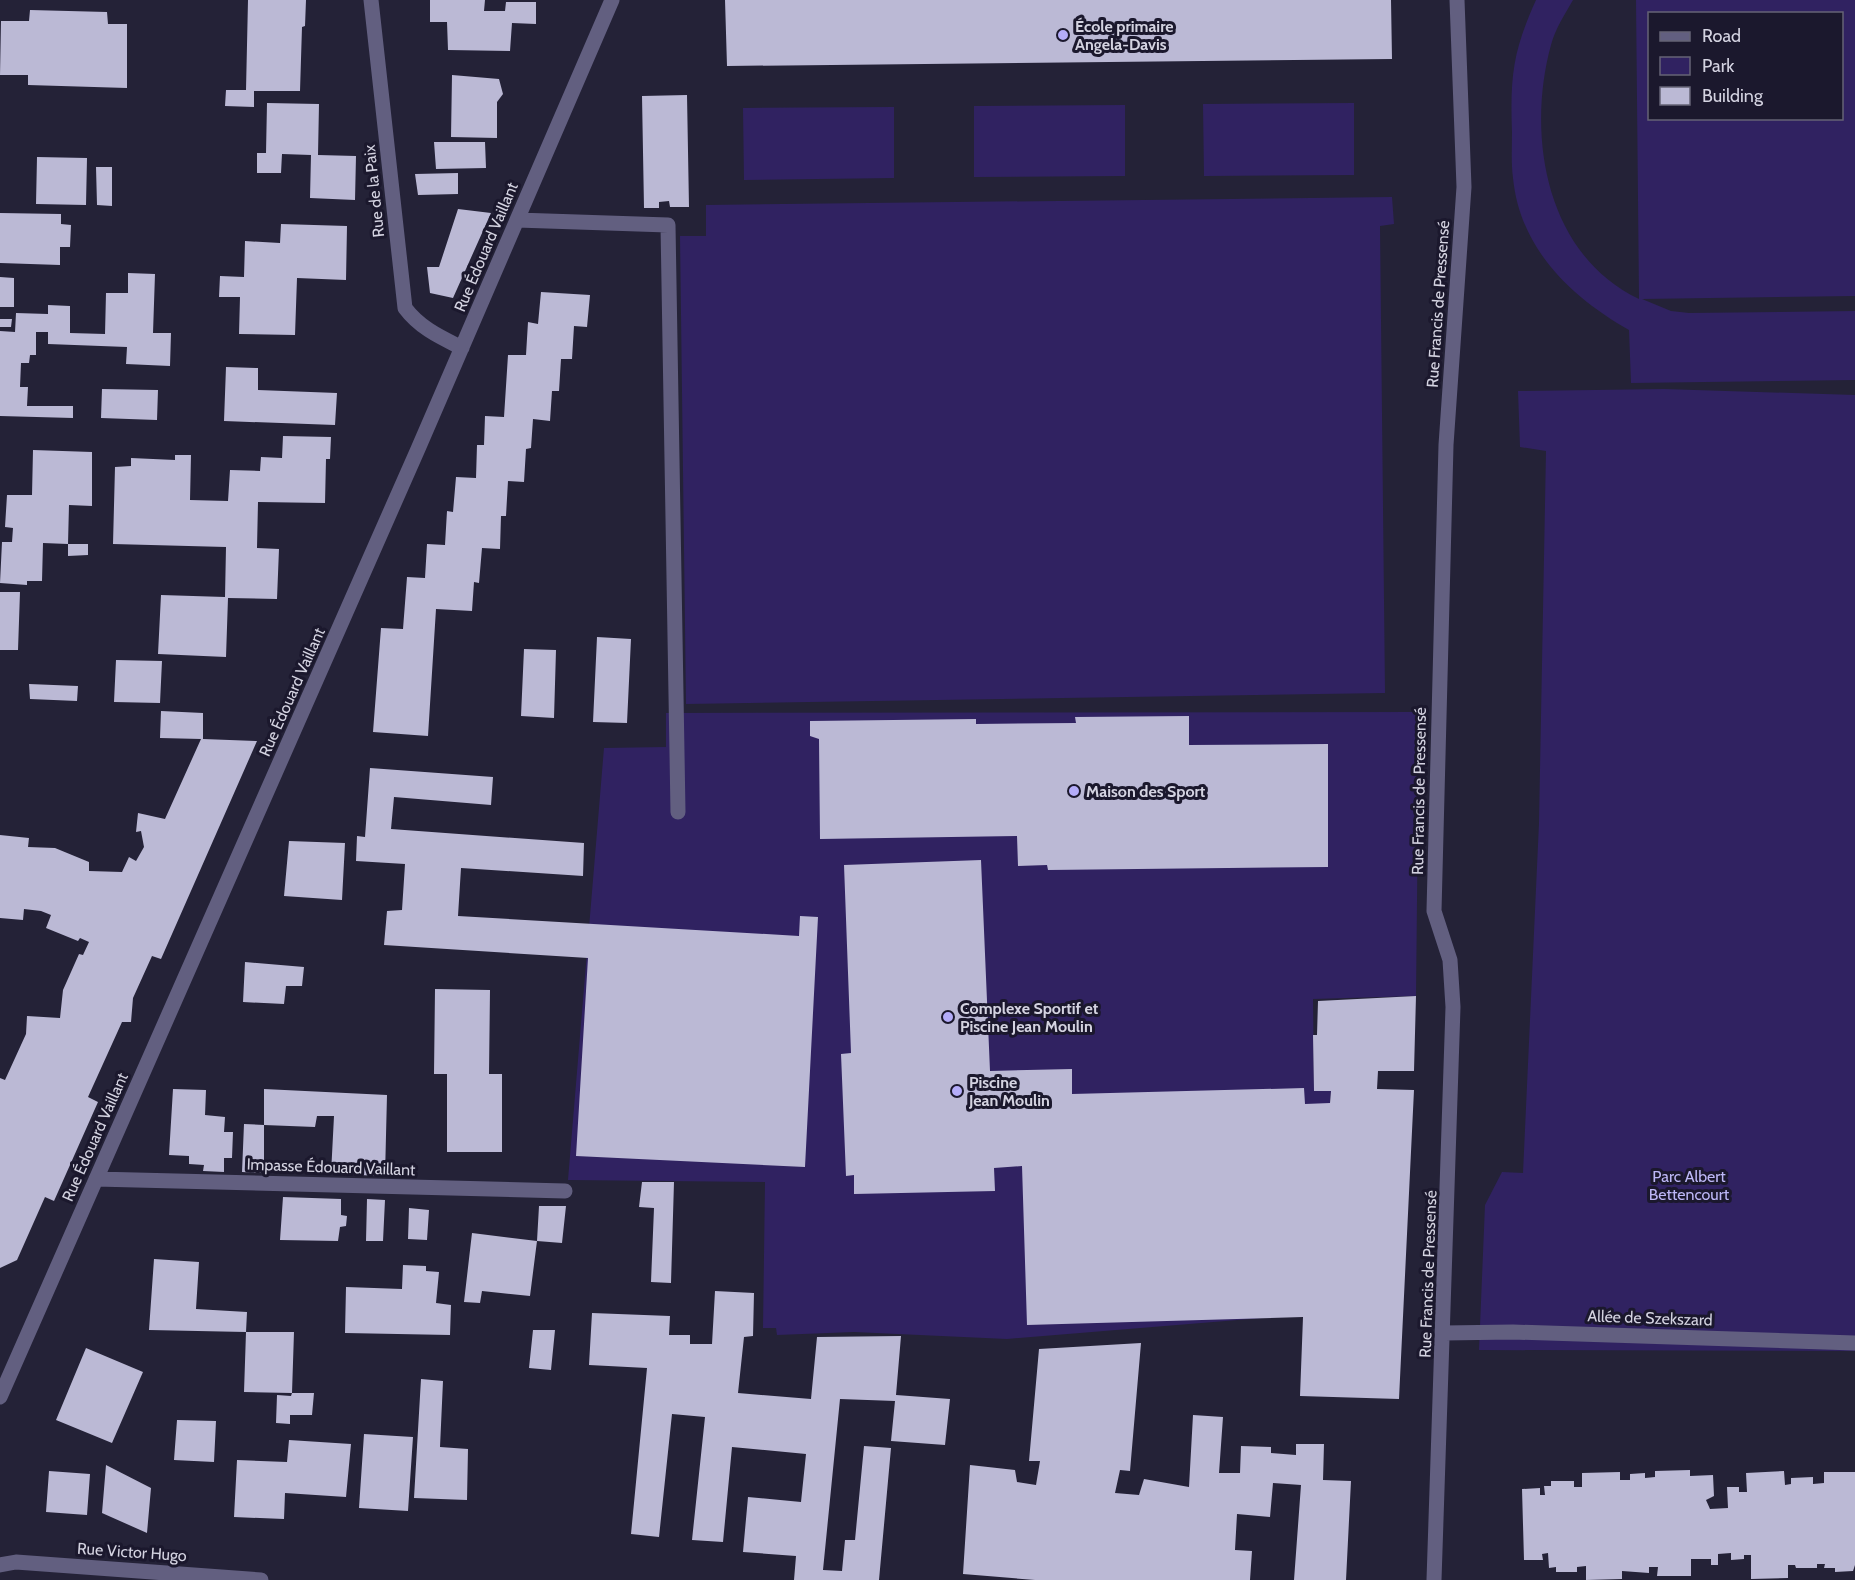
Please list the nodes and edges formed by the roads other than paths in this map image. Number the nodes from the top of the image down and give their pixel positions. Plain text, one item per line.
1 (371, 0) edge
2 (612, 0) edge
3 (1457, 0) edge
4 (517, 220) junction
5 (462, 348) junction
6 (678, 812) dead end
7 (96, 1179) junction
8 (565, 1191) dead end
9 (1444, 1333) junction
10 (1855, 1342) edge
11 (0, 1397) edge
12 (0, 1565) edge
13 (261, 1580) edge
14 (1434, 1580) edge

1 - 5 street, Rue de la Paix
2 - 4 street, Rue Édouard Vaillant
3 - 9 street, Rue Francis de Pressensé
4 - 5 street, Rue Édouard Vaillant
4 - 6 street
5 - 7 street, Rue Édouard Vaillant
7 - 8 street, Impasse Édouard Vaillant
7 - 11 street, Rue Édouard Vaillant
9 - 10 street, Allée de Szekszard
9 - 14 street, Rue Francis de Pressensé
12 - 13 street, Rue Victor Hugo

